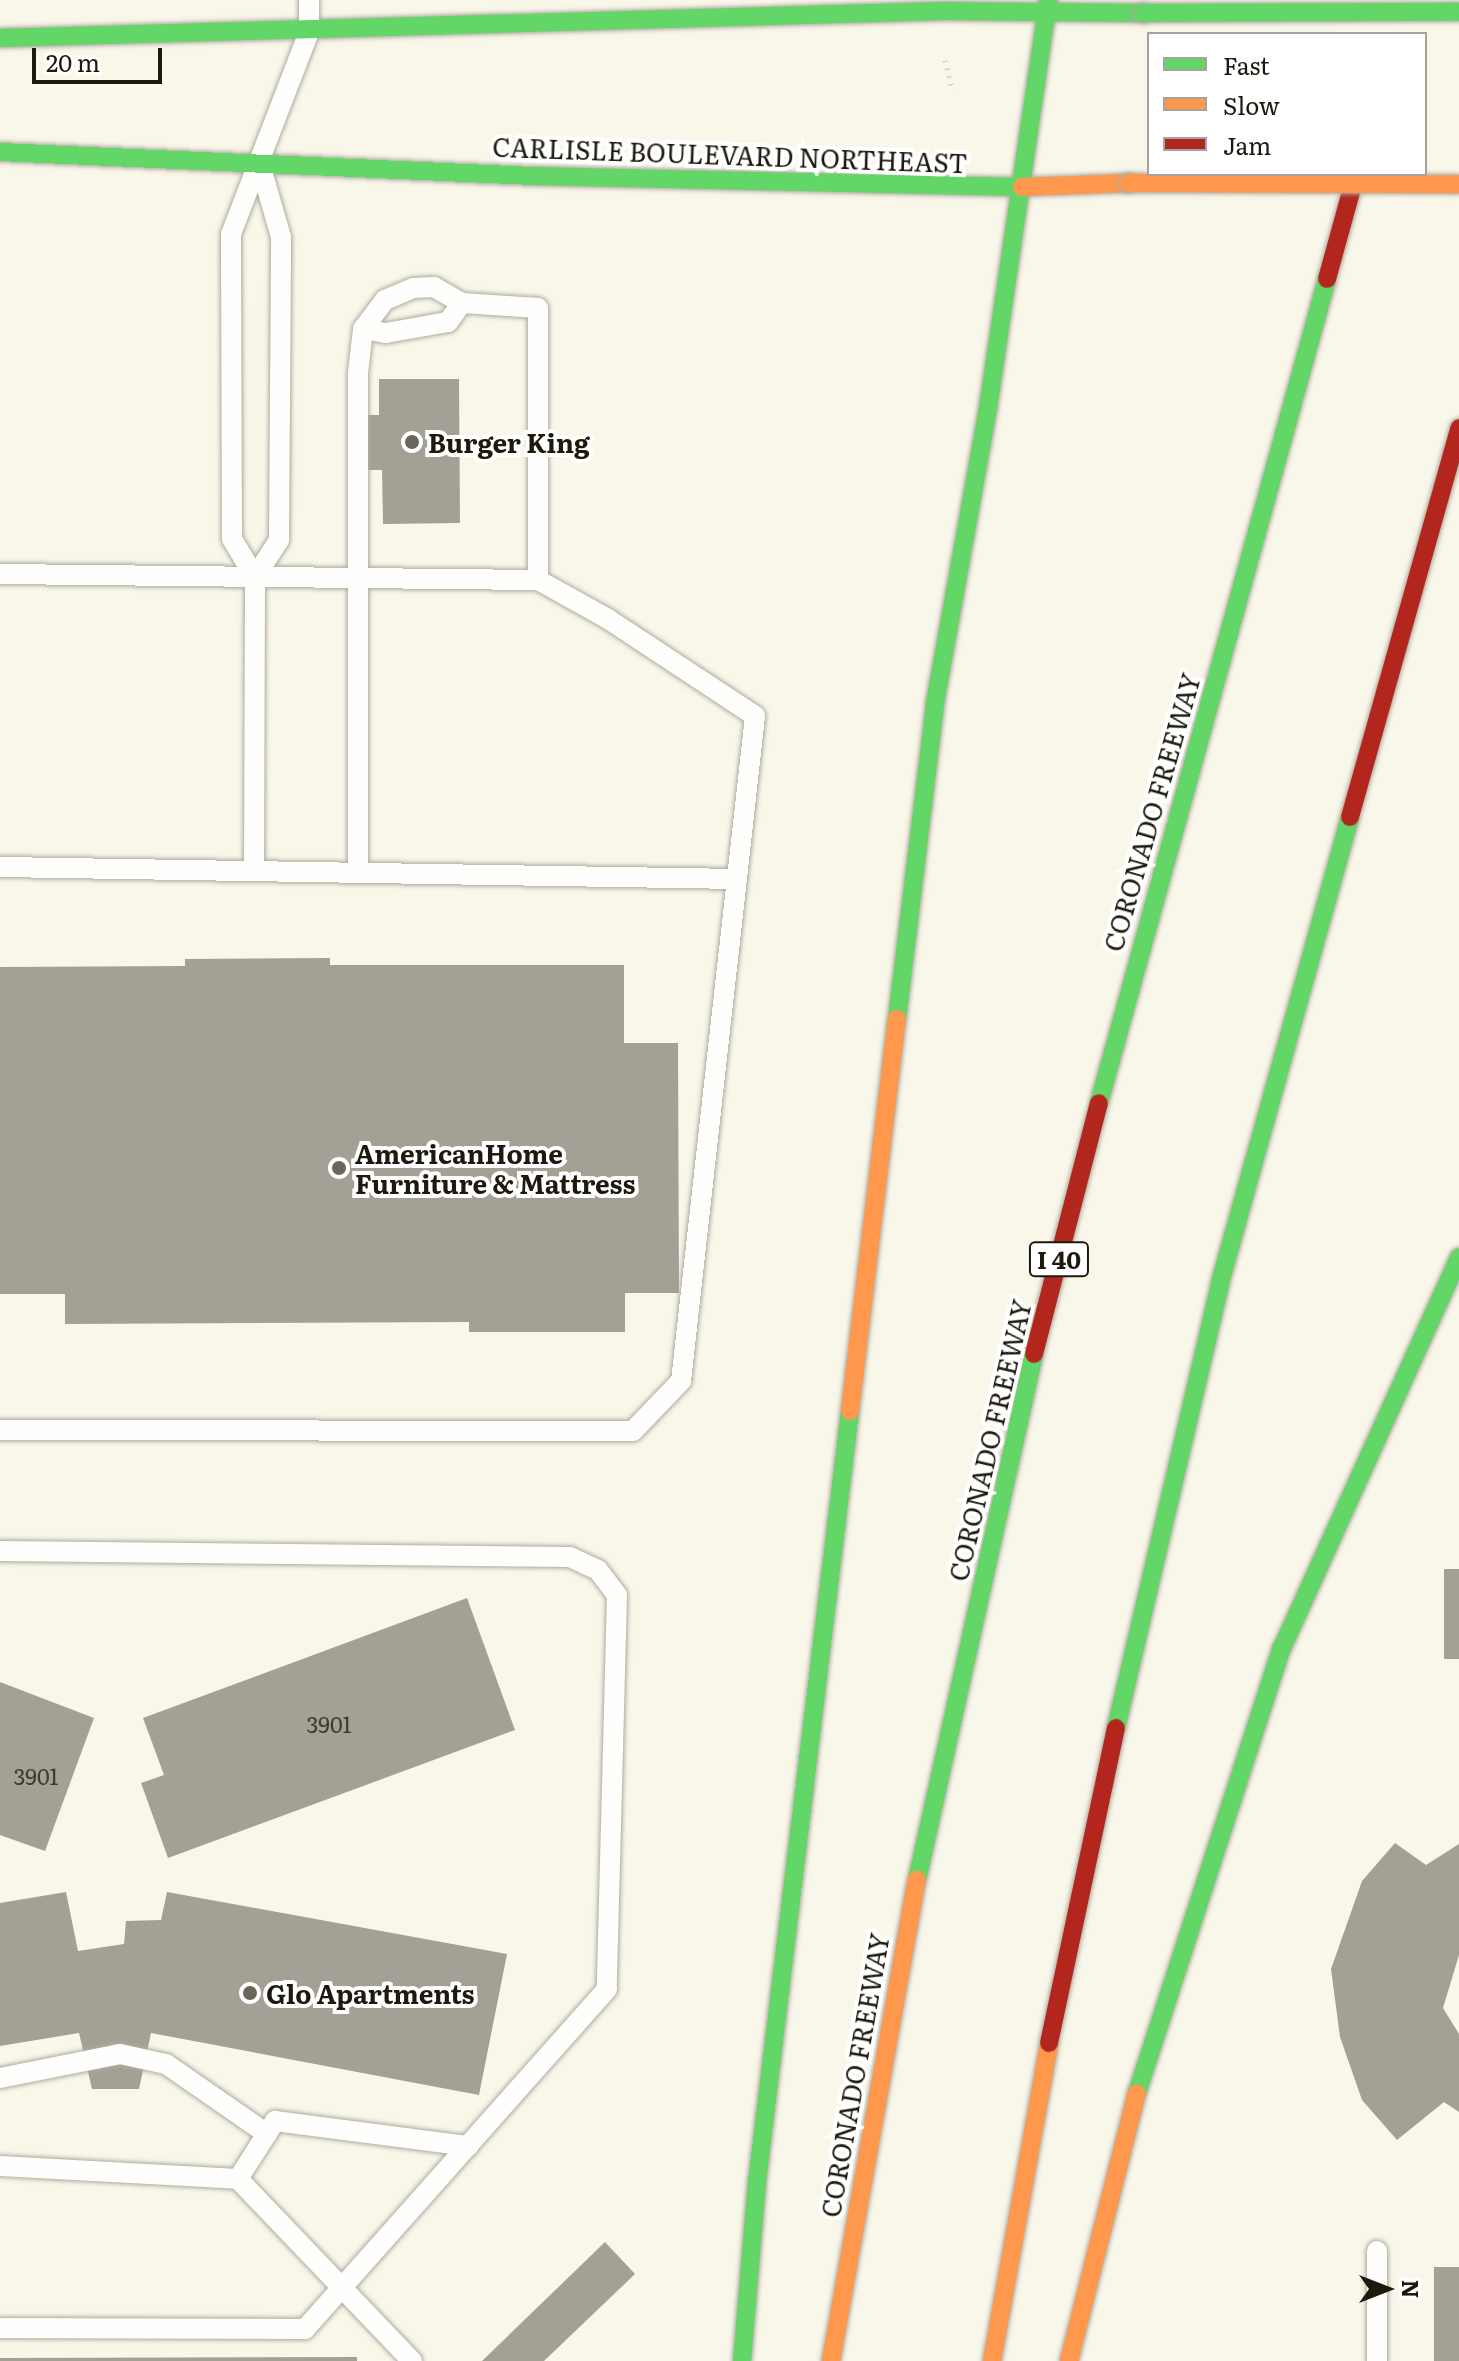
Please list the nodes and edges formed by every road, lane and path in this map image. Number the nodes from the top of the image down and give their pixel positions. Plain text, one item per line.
1 (309, 0) edge
2 (426, 0) edge
3 (613, 0) edge
4 (1405, 0) edge
5 (1046, 7) edge
6 (1459, 12) edge
7 (612, 22) junction
8 (427, 28) junction
9 (309, 32) junction
10 (1396, 32) edge
11 (0, 38) edge
12 (945, 60) dead end
13 (953, 91) dead end
14 (0, 152) edge
15 (259, 161) junction
16 (1355, 176) edge
17 (1459, 184) edge
18 (1020, 187) junction
19 (462, 303) junction
20 (363, 329) junction
21 (1459, 428) edge
22 (0, 574) edge
23 (255, 577) junction
24 (358, 578) junction
25 (538, 580) junction
26 (0, 867) edge
27 (254, 871) junction
28 (358, 873) junction
29 (737, 879) junction
30 (1459, 1257) edge
31 (0, 1430) edge
32 (0, 1551) edge
33 (0, 2078) edge
34 (267, 2134) junction
35 (468, 2146) junction
36 (0, 2166) edge
37 (238, 2179) junction
38 (1377, 2251) dead end
39 (344, 2285) junction
40 (0, 2328) edge
41 (412, 2361) edge
42 (742, 2361) edge
43 (831, 2361) edge
44 (992, 2361) edge
45 (1069, 2361) edge
46 (1377, 2361) edge

1 - 9 lane
2 - 8 lane
3 - 7 lane
4 - 10 main road
5 - 6 main road, bridge
5 - 7 main road
5 - 18 main road
7 - 8 main road
8 - 9 main road
9 - 11 main road
9 - 15 lane
12 - 13 path
14 - 15 main road, CARLISLE BOULEVARD NORTHEAST
15 - 18 main road, CARLISLE BOULEVARD NORTHEAST
15 - 23 lane
15 - 23 lane
16 - 43 main road, CORONADO FREEWAY / I 40
17 - 18 main road, CARLISLE BOULEVARD NORTHEAST, bridge
18 - 42 main road
19 - 20 lane
19 - 20 lane
19 - 25 lane
20 - 24 lane
21 - 44 main road
22 - 23 lane
23 - 24 lane
23 - 27 lane
24 - 25 lane
24 - 28 lane
25 - 29 lane
26 - 27 lane
27 - 28 lane
28 - 29 lane
29 - 31 lane
30 - 45 main road
32 - 35 lane
33 - 34 lane
34 - 35 lane
34 - 37 lane
35 - 39 lane
36 - 37 lane
37 - 39 lane
38 - 46 lane
39 - 40 lane
39 - 41 lane

